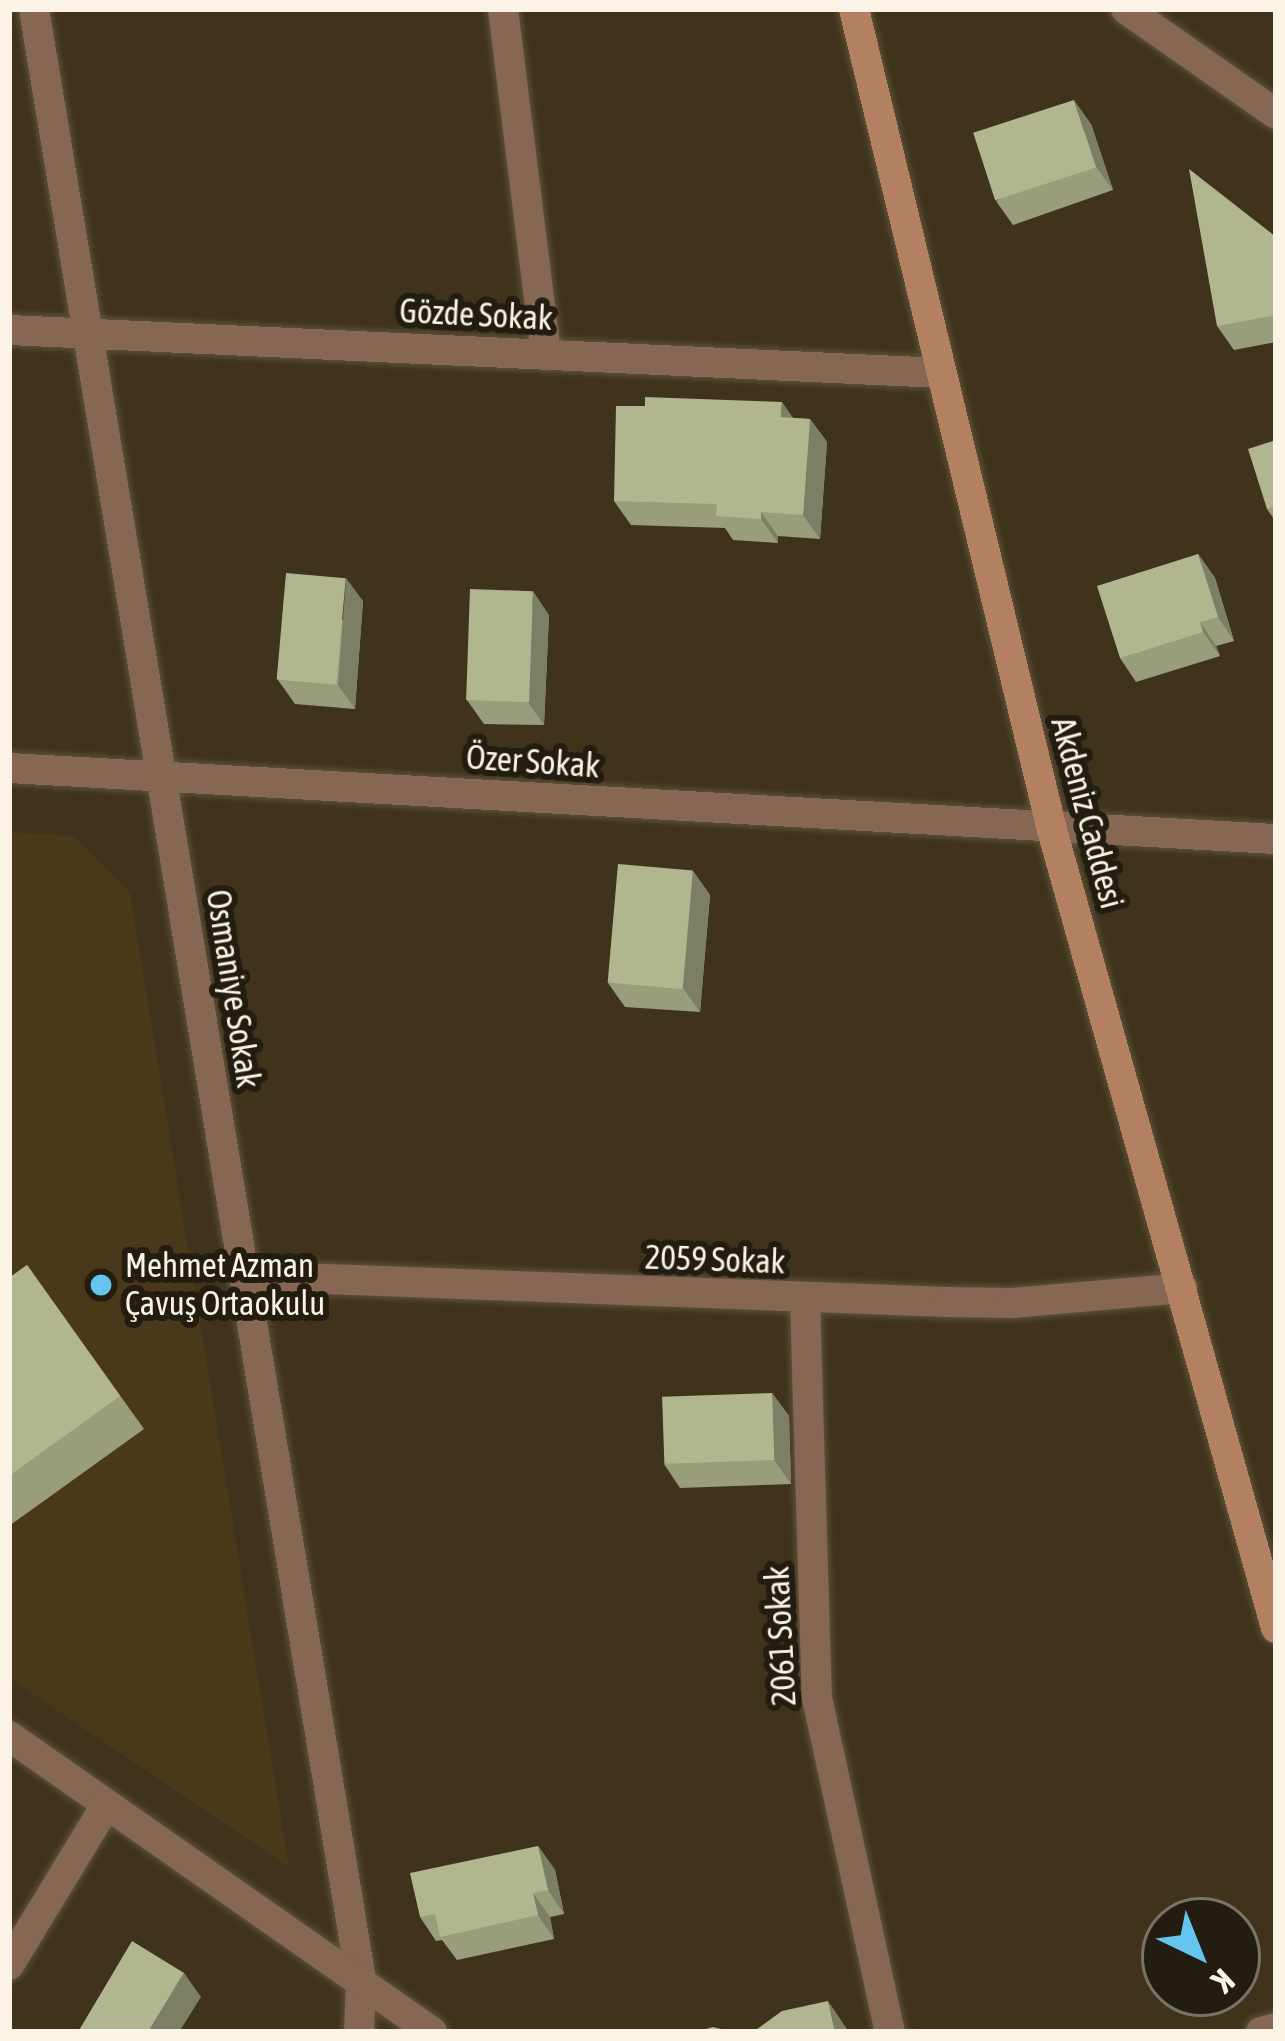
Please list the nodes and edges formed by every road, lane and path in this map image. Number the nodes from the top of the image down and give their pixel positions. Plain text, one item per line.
1 (34, 9) edge
2 (503, 9) edge
3 (854, 9) edge
4 (1126, 9) edge
5 (1276, 114) edge
6 (9, 330) edge
7 (92, 334) junction
8 (546, 355) junction
9 (940, 373) junction
10 (9, 768) edge
11 (160, 774) junction
12 (1052, 830) junction
13 (1276, 839) edge
14 (244, 1276) junction
15 (1182, 1288) junction
16 (805, 1300) junction
17 (1276, 1628) edge
18 (9, 1736) edge
19 (107, 1804) junction
20 (9, 1965) edge
21 (361, 1981) junction
22 (1276, 2028) edge
23 (359, 2032) edge
24 (432, 2032) edge
25 (890, 2032) edge
26 (1261, 2032) edge

1 - 7 street, Osmaniye Sokak
2 - 8 street
3 - 9 main road, Akdeniz Caddesi
4 - 5 street
6 - 7 street, Gözde Sokak
7 - 8 street, Gözde Sokak
7 - 11 street, Osmaniye Sokak
8 - 9 street, Gözde Sokak
9 - 12 main road, Akdeniz Caddesi
10 - 11 street, Özer Sokak
11 - 12 street, Özer Sokak
11 - 14 street, Osmaniye Sokak
12 - 13 street, Özer Sokak
12 - 15 main road, Akdeniz Caddesi
14 - 16 street, 2059 Sokak
14 - 21 street, Osmaniye Sokak
15 - 16 street, 2059 Sokak
15 - 17 main road, Akdeniz Caddesi
16 - 25 street, 2061 Sokak
18 - 19 street
19 - 20 street
19 - 21 street
21 - 23 street, Osmaniye Sokak
21 - 24 street
22 - 26 street

